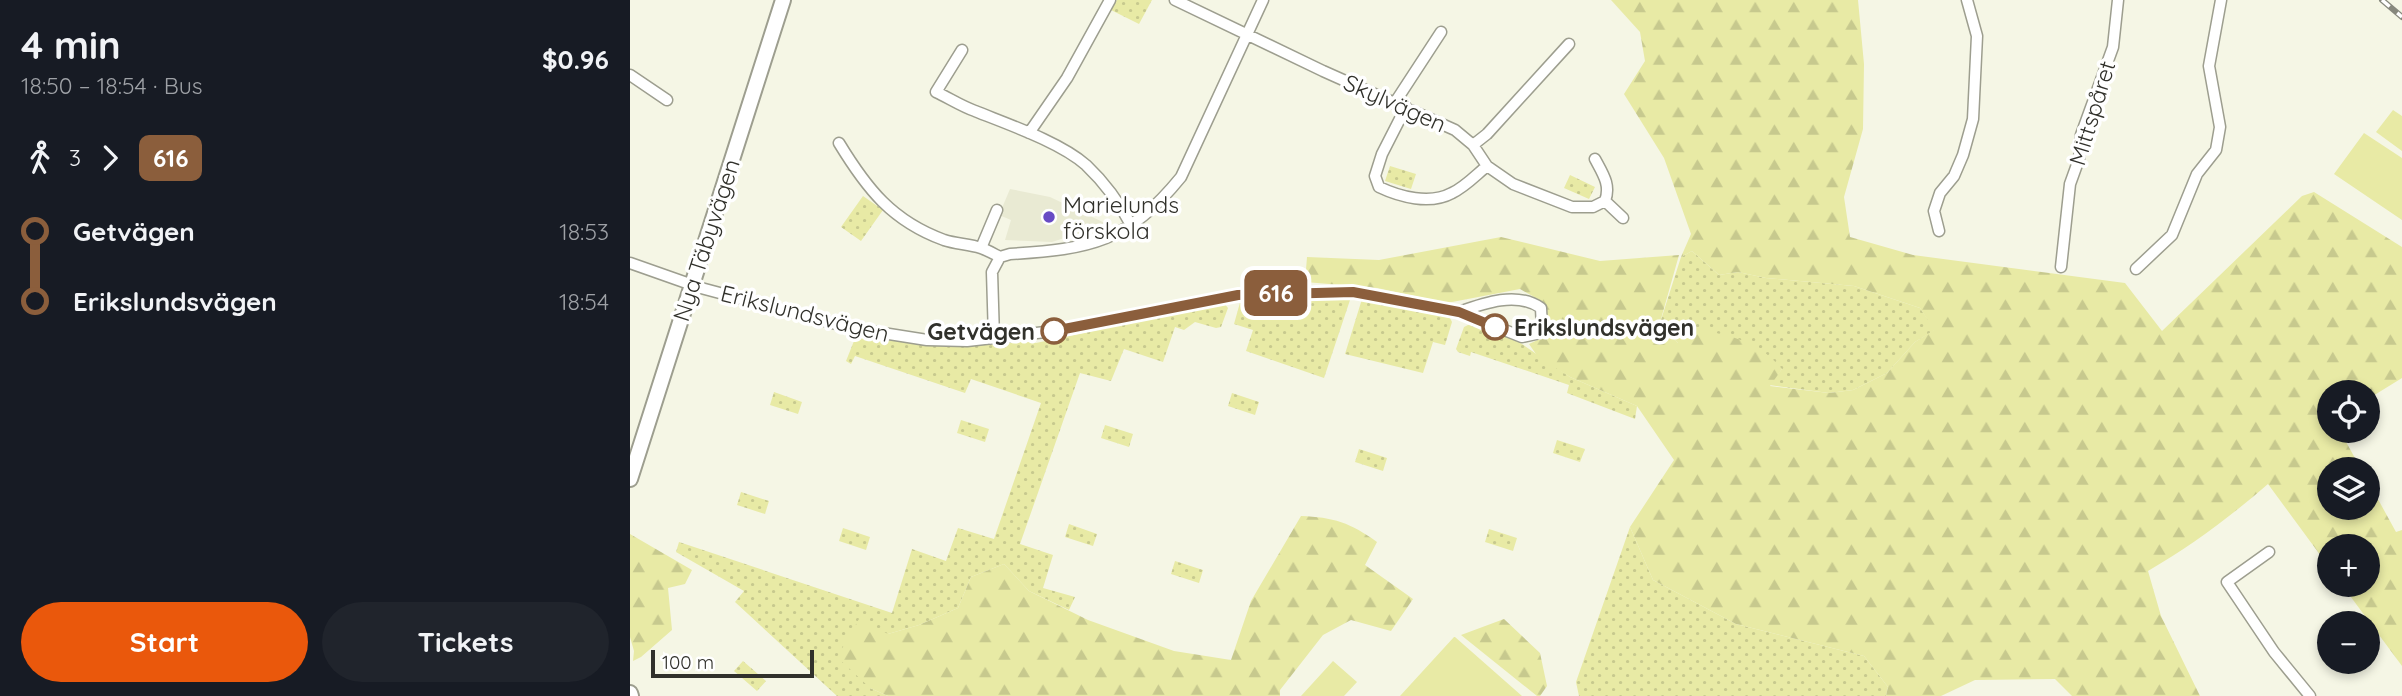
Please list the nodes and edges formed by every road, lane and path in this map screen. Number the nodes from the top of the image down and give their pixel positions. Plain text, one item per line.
1 (783, 0) edge
2 (1110, 0) edge
3 (1175, 0) edge
4 (1263, 0) edge
5 (1967, 0) edge
6 (2118, 0) edge
7 (2221, 0) edge
8 (1441, 32) dead end
9 (1247, 35) junction
10 (1569, 44) dead end
11 (962, 50) dead end
12 (630, 75) edge
13 (667, 100) dead end
14 (1394, 104) junction
15 (1406, 107) junction
16 (1029, 134) junction
17 (839, 143) dead end
18 (1473, 145) junction
19 (1595, 159) dead end
20 (1487, 166) junction
21 (1605, 201) junction
22 (997, 211) dead end
23 (1623, 218) dead end
24 (1131, 225) junction
25 (1939, 231) dead end
26 (981, 248) junction
27 (1000, 257) junction
28 (630, 263) edge
29 (2061, 267) dead end
30 (2136, 269) dead end
31 (691, 284) junction
32 (1459, 312) junction
33 (994, 338) junction
34 (630, 479) edge
35 (2269, 552) dead end
36 (2310, 696) edge

1 - 31 main road, Nya Täbyvägen
2 - 16 street
3 - 9 street, Skylvägen
4 - 9 street
5 - 25 street
6 - 29 street, Mittspåret
7 - 30 street
8 - 14 street
9 - 14 street, Skylvägen
9 - 24 street
10 - 18 street
11 - 16 street
12 - 13 street
14 - 15 street, Skylvägen
15 - 18 street, Skylvägen
15 - 20 street
16 - 24 street
17 - 26 street
18 - 20 street, Skylvägen
19 - 21 street
20 - 21 street, Skylvägen
21 - 23 street
22 - 26 street
24 - 27 street
26 - 27 street
27 - 33 street
28 - 31 street, Erikslundsvägen
31 - 33 street, Erikslundsvägen
31 - 34 main road, Nya Täbyvägen
32 - 32 street, Erikslundsvägen
32 - 33 street, Erikslundsvägen
35 - 36 street

